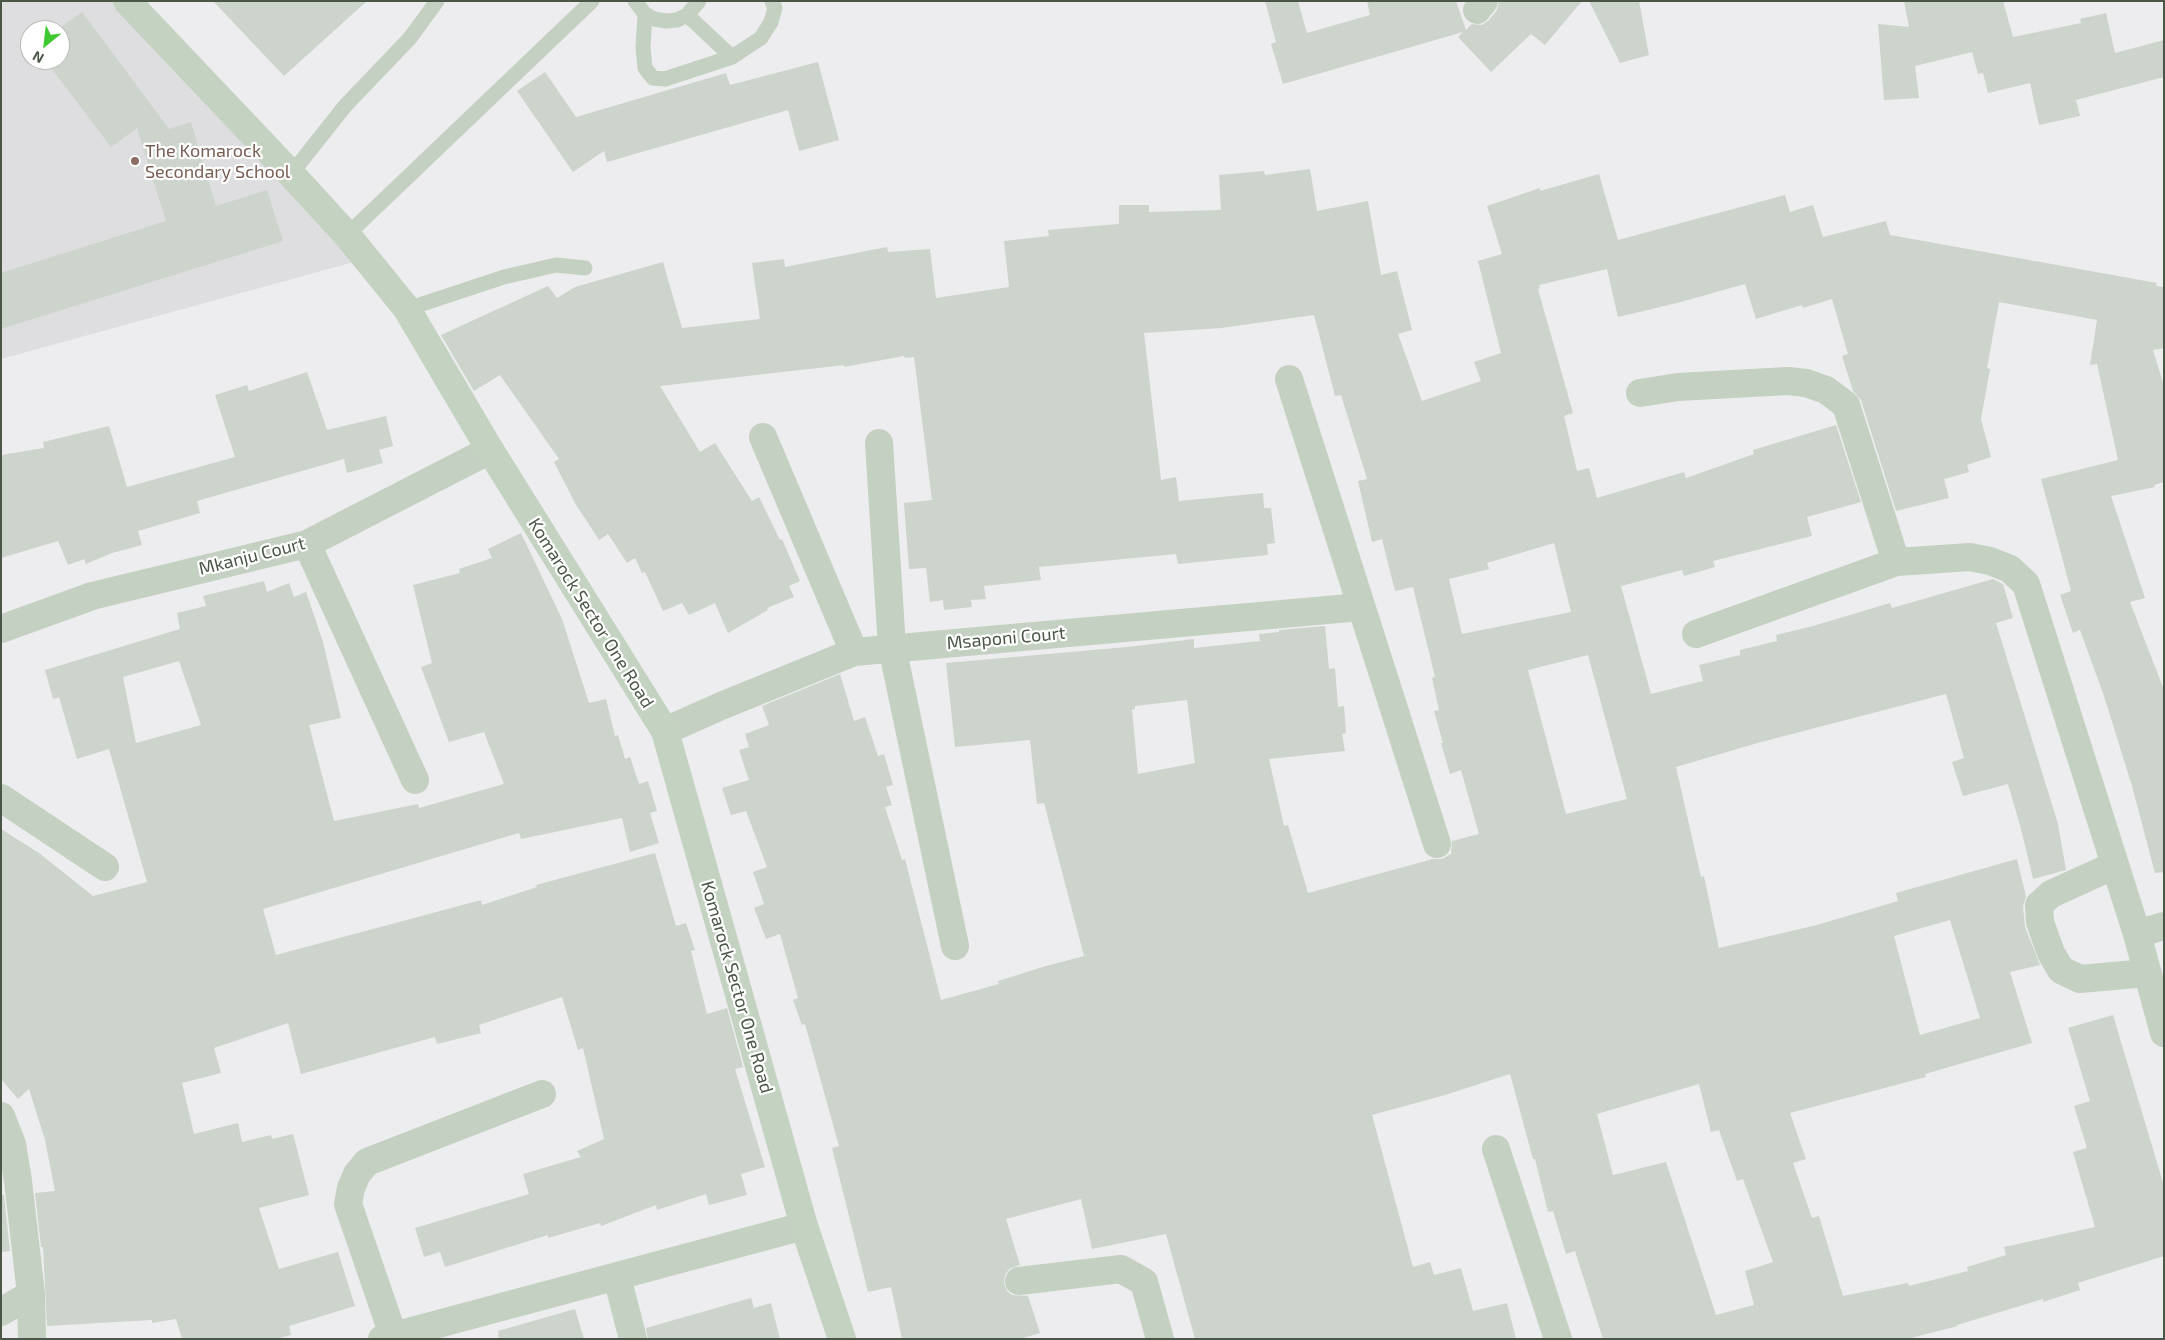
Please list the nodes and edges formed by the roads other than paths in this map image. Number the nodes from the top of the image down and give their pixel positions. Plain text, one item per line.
1 (127, 1) edge
2 (437, 1) edge
3 (592, 1) edge
4 (635, 1) edge
5 (698, 1) edge
6 (772, 1) edge
7 (645, 14) junction
8 (687, 15) junction
9 (732, 56) junction
10 (291, 174) junction
11 (347, 235) junction
12 (585, 268) dead end
13 (407, 309) junction
14 (1289, 379) dead end
15 (1640, 393) dead end
16 (763, 437) dead end
17 (879, 443) dead end
18 (490, 450) junction
19 (308, 544) junction
20 (1896, 562) junction
21 (1362, 608) junction
22 (1, 629) edge
23 (1696, 634) dead end
24 (892, 647) junction
25 (854, 652) junction
26 (665, 731) junction
27 (415, 780) dead end
28 (1, 798) edge
29 (1437, 844) dead end
30 (2115, 865) junction
31 (106, 867) dead end
32 (2164, 926) edge
33 (2137, 934) junction
34 (955, 946) dead end
35 (2147, 973) junction
36 (2164, 1033) edge
37 (542, 1094) dead end
38 (1, 1116) edge
39 (1496, 1149) dead end
40 (10, 1186) edge
41 (804, 1226) junction
42 (617, 1276) junction
43 (1019, 1281) dead end
44 (31, 1294) junction
45 (1, 1312) edge
46 (387, 1337) edge
47 (32, 1339) edge
48 (633, 1339) edge
49 (842, 1339) edge
50 (1160, 1339) edge
51 (1558, 1339) edge

1 - 10 main road, Komarock Sector One Road
2 - 10 lane
3 - 11 lane
4 - 7 lane
5 - 8 lane
6 - 9 lane
7 - 8 lane
7 - 9 lane
8 - 9 lane
10 - 11 main road, Komarock Sector One Road
11 - 13 main road, Komarock Sector One Road
12 - 13 lane
13 - 18 main road, Komarock Sector One Road
14 - 21 street
15 - 20 street
16 - 25 street
17 - 24 street
18 - 19 street, Mkanju Court
18 - 26 main road, Komarock Sector One Road
19 - 22 street, Mkanju Court
19 - 27 street
20 - 23 street
20 - 30 street
21 - 24 street, Msaponi Court
21 - 29 street
24 - 25 street, Msaponi Court
24 - 34 street
25 - 26 street, Msaponi Court
26 - 41 main road, Komarock Sector One Road
28 - 31 street
30 - 33 street
30 - 35 street
32 - 33 street
33 - 35 street
35 - 36 street
37 - 46 street
38 - 40 street
39 - 51 street
40 - 44 street
41 - 42 street
41 - 49 main road, Komarock Sector One Road
42 - 46 street
42 - 48 street
43 - 50 street
44 - 45 street
44 - 47 street

